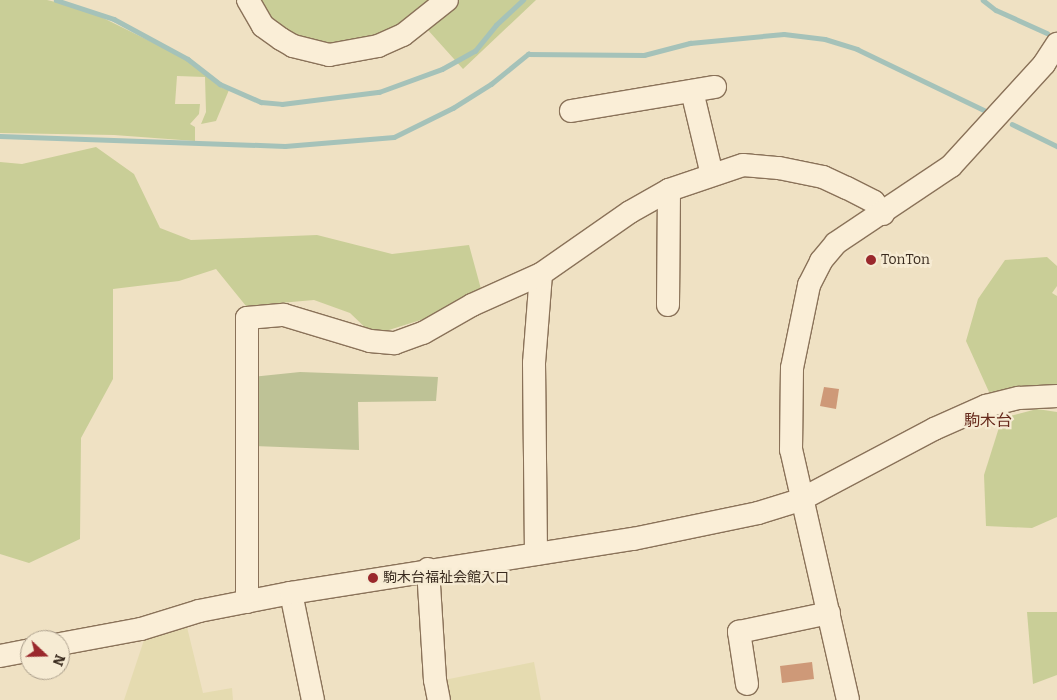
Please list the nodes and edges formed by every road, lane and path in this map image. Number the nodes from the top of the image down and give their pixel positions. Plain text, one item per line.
1 (248, 0) edge
2 (447, 0) edge
3 (1057, 44) edge
4 (715, 87) dead end
5 (692, 91) junction
6 (571, 111) dead end
7 (712, 174) junction
8 (669, 190) junction
9 (883, 214) junction
10 (541, 274) junction
11 (668, 305) dead end
12 (1057, 396) edge
13 (800, 500) junction
14 (536, 554) junction
15 (428, 569) junction
16 (291, 593) junction
17 (247, 602) junction
18 (829, 613) junction
19 (70, 642) edge
20 (20, 652) edge
21 (0, 656) edge
22 (747, 684) dead end
23 (313, 700) edge
24 (439, 700) edge
25 (848, 700) edge

1 - 2 street
3 - 9 street
4 - 5 street
5 - 6 street
5 - 7 street
7 - 8 street
7 - 9 street
8 - 10 street
8 - 11 street
9 - 13 street
10 - 14 street
10 - 17 street
12 - 13 street
13 - 14 street
13 - 18 street
14 - 15 street
15 - 16 street
15 - 24 street
16 - 17 street
16 - 23 street
17 - 19 street
18 - 22 street
18 - 25 street
20 - 21 street

